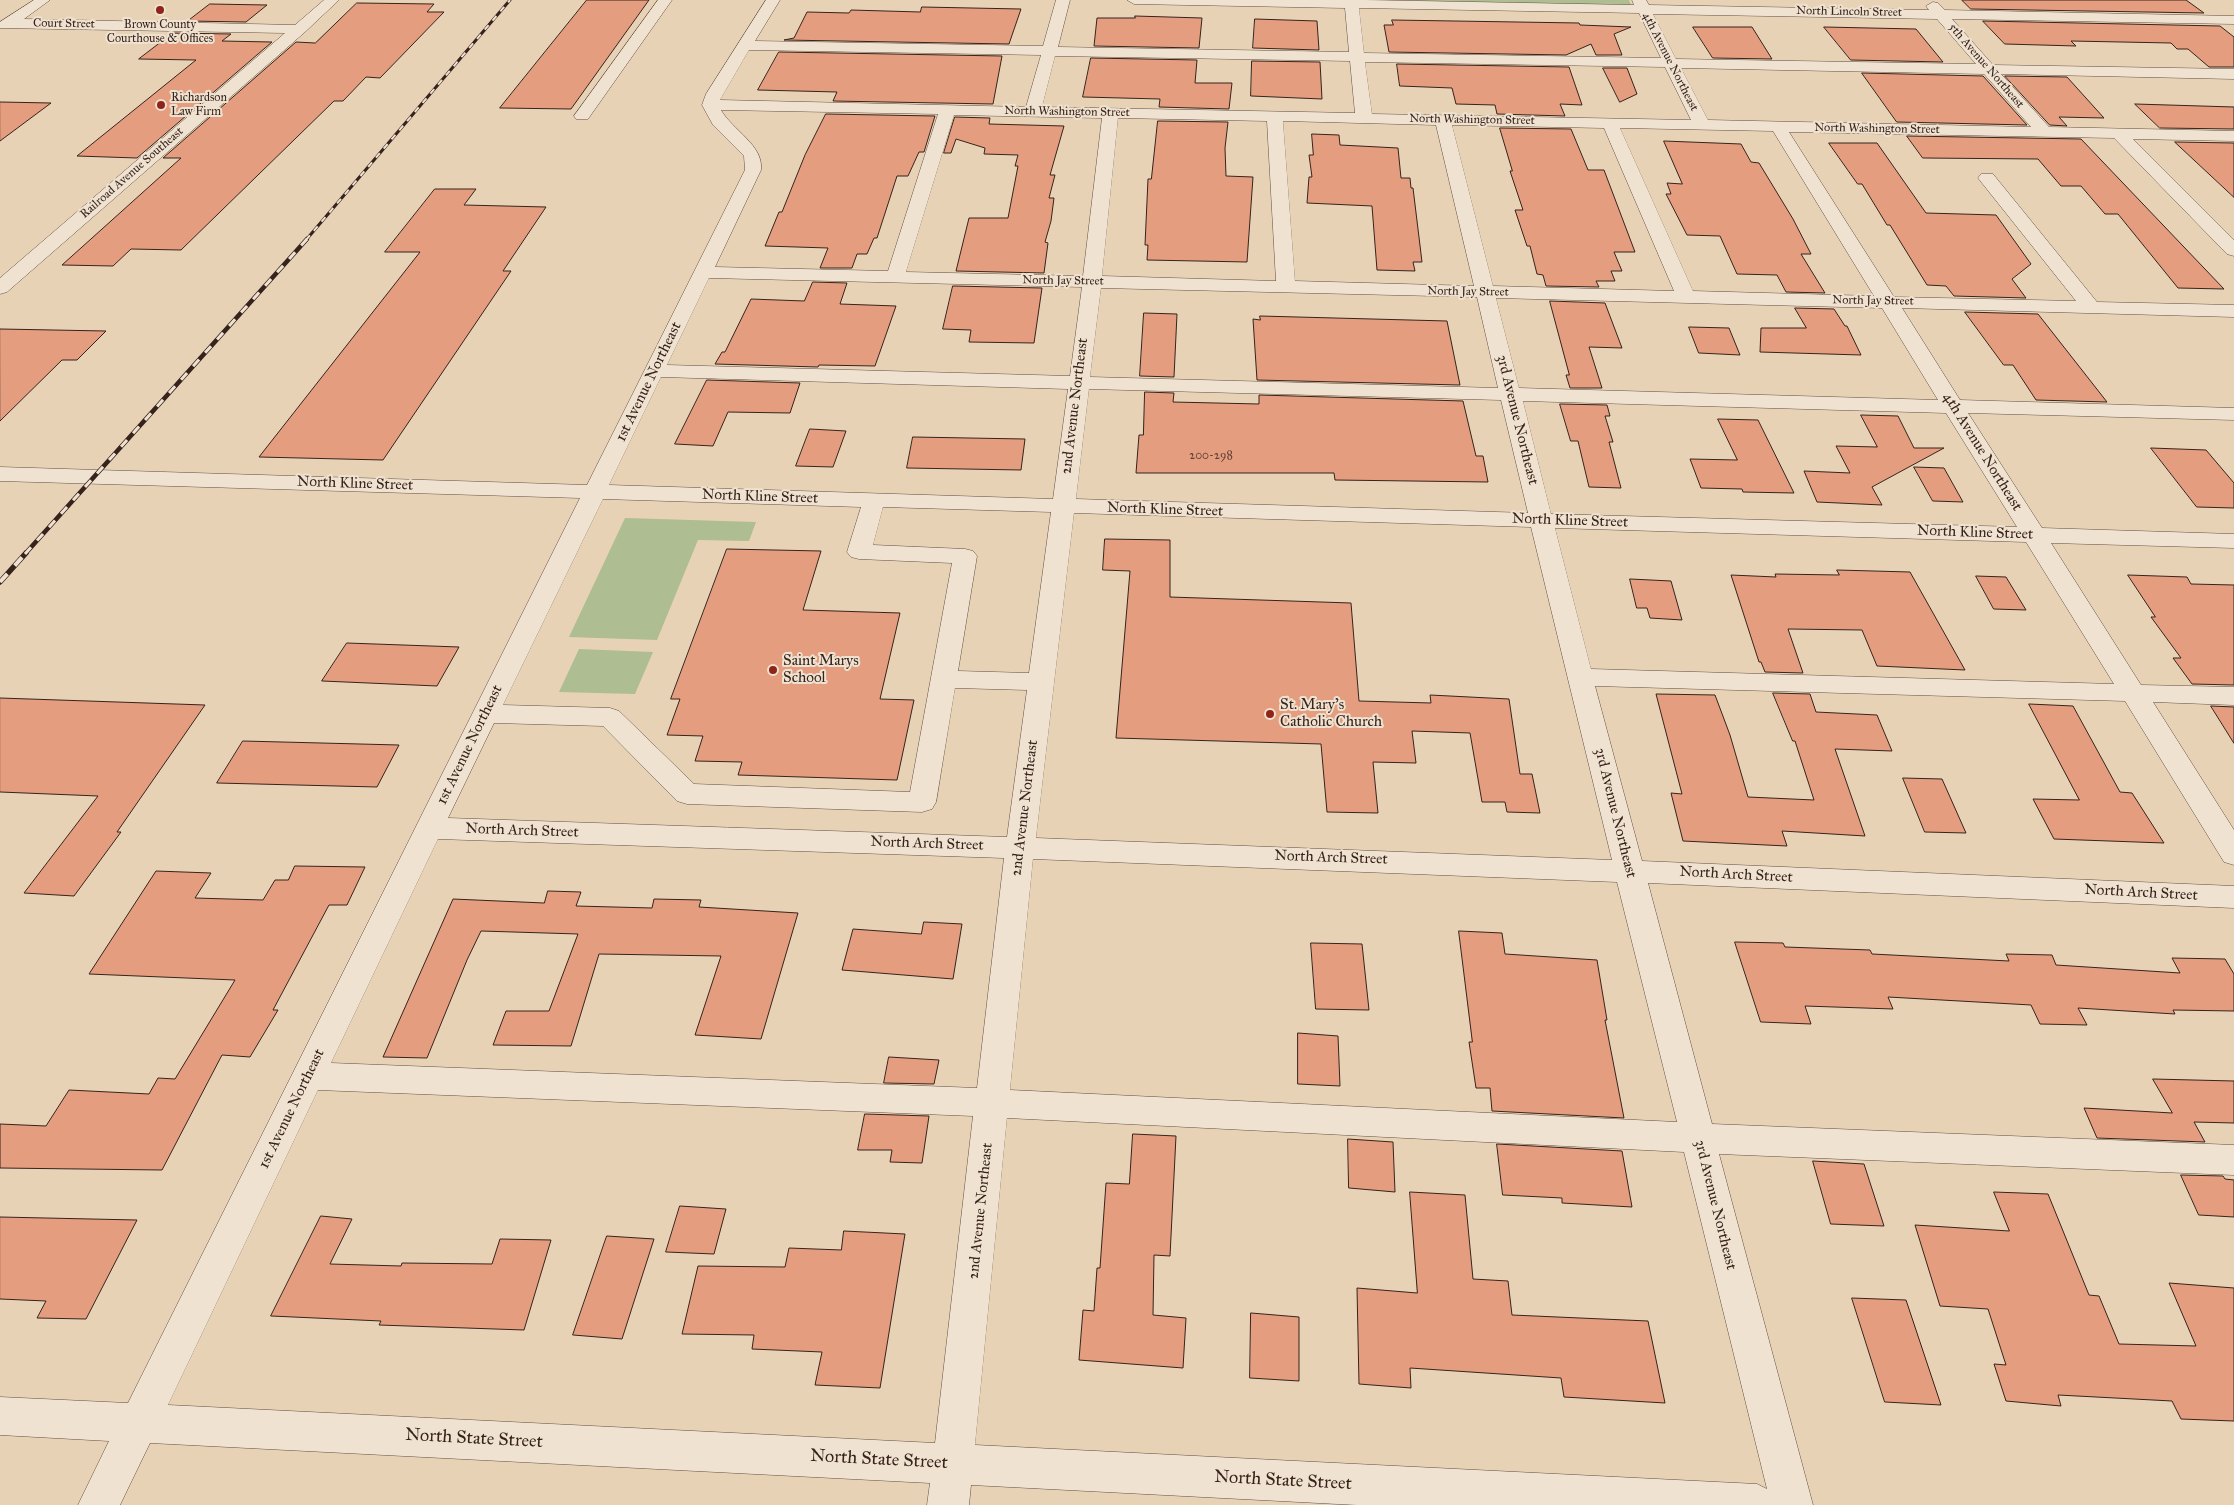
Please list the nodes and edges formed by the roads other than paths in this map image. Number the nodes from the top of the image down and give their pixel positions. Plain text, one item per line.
1 (43, 0) edge
2 (332, 0) edge
3 (665, 0) edge
4 (773, 0) edge
5 (1063, 0) edge
6 (1134, 0) edge
7 (1928, 0) edge
8 (1351, 2) edge
9 (1641, 4) edge
10 (2221, 5) dead end
11 (1779, 6) edge
12 (1940, 14) junction
13 (2234, 15) edge
14 (2234, 20) edge
15 (4, 26) edge
16 (300, 29) junction
17 (745, 45) junction
18 (1049, 51) junction
19 (1358, 58) junction
20 (1671, 64) junction
21 (1988, 69) junction
22 (2234, 74) edge
23 (710, 105) junction
24 (948, 109) junction
25 (1033, 111) junction
26 (1111, 113) junction
27 (582, 116) dead end
28 (1275, 116) junction
29 (1364, 118) junction
30 (1443, 120) junction
31 (1610, 123) junction
32 (1702, 125) junction
33 (1778, 127) junction
34 (2045, 133) junction
35 (2119, 134) junction
36 (2234, 136) edge
37 (1987, 178) dead end
38 (2234, 250) edge
39 (702, 272) junction
40 (895, 278) junction
41 (1092, 282) junction
42 (0, 288) edge
43 (1286, 288) junction
44 (1485, 292) junction
45 (1686, 297) junction
46 (1888, 302) junction
47 (2091, 307) junction
48 (2234, 311) edge
49 (654, 371) junction
50 (1078, 382) junction
51 (1511, 395) junction
52 (1954, 406) junction
53 (2234, 414) edge
54 (0, 474) edge
55 (596, 491) junction
56 (874, 500) junction
57 (1062, 507) junction
58 (1541, 520) junction
59 (2035, 535) junction
60 (2234, 541) edge
61 (1580, 677) junction
62 (943, 679) junction
63 (1040, 682) junction
64 (2134, 693) junction
65 (2234, 696) edge
66 (486, 714) junction
67 (687, 794) junction
68 (428, 828) junction
69 (672, 836) junction
70 (1020, 847) junction
71 (2234, 854) edge
72 (1630, 870) junction
73 (2234, 897) edge
74 (308, 1076) junction
75 (993, 1103) junction
76 (1698, 1138) junction
77 (2234, 1160) edge
78 (0, 1416) edge
79 (140, 1422) junction
80 (953, 1464) junction
81 (99, 1505) edge
82 (948, 1505) edge
83 (1757, 1505) edge
84 (1792, 1505) edge

1 - 15 street
2 - 16 street, Railroad Avenue Southeast
3 - 27 street
4 - 17 street
5 - 18 street
6 - 8 street, North Lincoln Street
7 - 12 street, 5th Avenue Northeast
8 - 9 street, North Lincoln Street
8 - 19 street
9 - 11 street, North Lincoln Street
9 - 20 street, 4th Avenue Northeast
10 - 13 street
11 - 12 street, North Lincoln Street
12 - 14 street, North Lincoln Street
12 - 21 street, 5th Avenue Northeast
15 - 16 street, Court Street
16 - 42 street, Railroad Avenue Southeast
17 - 18 street
17 - 23 street
18 - 19 street
18 - 25 street
19 - 20 street
19 - 29 street
20 - 21 street
20 - 32 street, 4th Avenue Northeast
21 - 22 street
21 - 34 street, 5th Avenue Northeast
23 - 24 street, North Washington Street
23 - 39 street, 1st Avenue Northeast
24 - 25 street, North Washington Street
24 - 40 street
25 - 26 street, North Washington Street
26 - 28 street, North Washington Street
26 - 41 street, 2nd Avenue Northeast
28 - 29 street, North Washington Street
28 - 43 street
29 - 30 street, North Washington Street
30 - 31 street, North Washington Street
30 - 44 street, 3rd Avenue Northeast
31 - 32 street, North Washington Street
31 - 45 street
32 - 33 street, North Washington Street
33 - 34 street, North Washington Street
33 - 46 street, 4th Avenue Northeast
34 - 35 street, North Washington Street
35 - 36 street, North Washington Street
35 - 38 street
37 - 47 street
39 - 40 street, North Jay Street
39 - 49 street, 1st Avenue Northeast
40 - 41 street, North Jay Street
41 - 43 street, North Jay Street
41 - 50 street, 2nd Avenue Northeast
43 - 44 street, North Jay Street
44 - 45 street, North Jay Street
44 - 51 street, 3rd Avenue Northeast
45 - 46 street, North Jay Street
46 - 47 street, North Jay Street
46 - 52 street, 4th Avenue Northeast
47 - 48 street, North Jay Street
49 - 50 street
49 - 55 street, 1st Avenue Northeast
50 - 51 street
50 - 57 street, 2nd Avenue Northeast
51 - 52 street
51 - 58 street, 3rd Avenue Northeast
52 - 53 street
52 - 59 street, 4th Avenue Northeast
54 - 55 street, North Kline Street
55 - 56 street, North Kline Street
55 - 66 street, 1st Avenue Northeast
56 - 57 street, North Kline Street
56 - 62 street
57 - 58 street, North Kline Street
57 - 63 street, 2nd Avenue Northeast
58 - 59 street, North Kline Street
58 - 61 street, 3rd Avenue Northeast
59 - 60 street, North Kline Street
59 - 64 street, 4th Avenue Northeast
61 - 64 street
61 - 72 street, 3rd Avenue Northeast
62 - 63 street
62 - 67 street
63 - 70 street, 2nd Avenue Northeast
64 - 65 street
64 - 71 street, 4th Avenue Northeast
66 - 67 street
66 - 68 street, 1st Avenue Northeast
67 - 69 street
68 - 69 street, North Arch Street
68 - 74 street, 1st Avenue Northeast
69 - 70 street, North Arch Street
70 - 72 street, North Arch Street
70 - 75 street, 2nd Avenue Northeast
72 - 73 street, North Arch Street
72 - 76 street, 3rd Avenue Northeast
74 - 75 street
74 - 79 street, 1st Avenue Northeast
75 - 76 street
75 - 80 street, 2nd Avenue Northeast
76 - 77 street
76 - 84 street, 3rd Avenue Northeast
78 - 79 street, North State Street
79 - 80 street, North State Street
79 - 81 street, 1st Avenue Northeast
80 - 82 street, 2nd Avenue Northeast
80 - 83 street, North State Street

